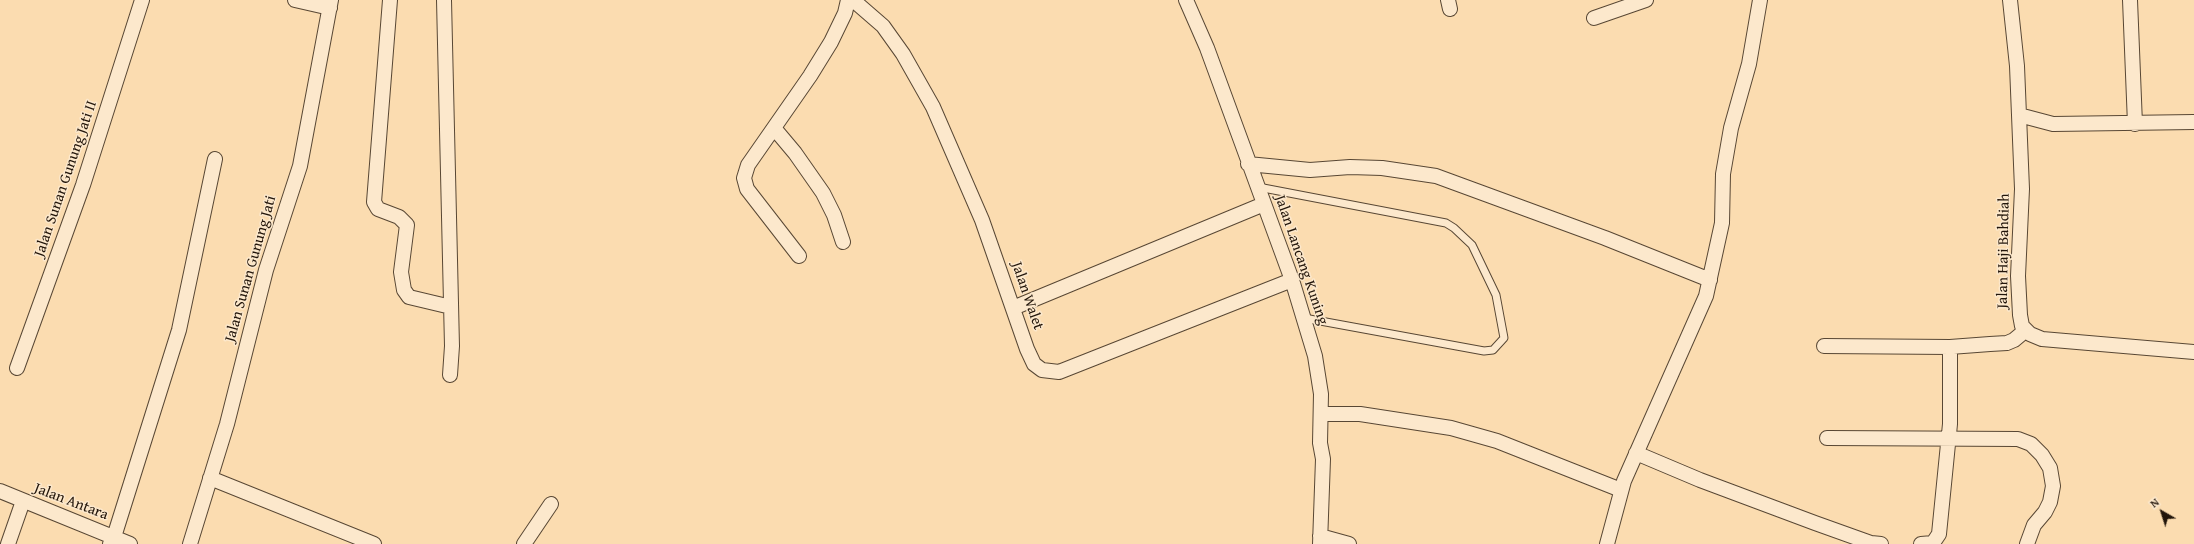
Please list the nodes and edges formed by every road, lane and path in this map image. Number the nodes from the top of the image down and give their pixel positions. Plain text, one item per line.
1 (142, 0) edge
2 (295, 0) edge
3 (390, 0) edge
4 (444, 0) edge
5 (848, 0) edge
6 (853, 0) edge
7 (1186, 0) edge
8 (1646, 0) edge
9 (1760, 0) edge
10 (2010, 0) edge
11 (2130, 0) edge
12 (330, 4) edge
13 (1594, 18) dead end
14 (2019, 115) junction
15 (2194, 122) edge
16 (2135, 124) junction
17 (774, 128) junction
18 (215, 159) dead end
19 (1248, 164) junction
20 (1257, 187) junction
21 (1264, 204) junction
22 (843, 242) dead end
23 (799, 256) dead end
24 (1292, 280) junction
25 (1710, 280) junction
26 (451, 307) junction
27 (1013, 308) junction
28 (1304, 318) junction
29 (2026, 330) junction
30 (1824, 346) dead end
31 (1950, 347) junction
32 (2194, 352) edge
33 (17, 368) dead end
34 (450, 375) dead end
35 (1322, 414) junction
36 (1827, 438) dead end
37 (1948, 439) junction
38 (1636, 453) junction
39 (210, 478) junction
40 (1621, 490) junction
41 (0, 491) edge
42 (23, 501) junction
43 (551, 504) dead end
44 (112, 540) edge
45 (1320, 540) edge
46 (8, 544) edge
47 (130, 544) edge
48 (190, 544) edge
49 (374, 544) edge
50 (524, 544) edge
51 (1349, 544) edge
52 (1607, 544) edge
53 (1881, 544) edge
54 (1921, 544) edge
55 (2027, 544) edge

1 - 33 street, Jalan Sunan Gunung Jati II
2 - 12 street
3 - 26 street
4 - 26 street
5 - 17 street
6 - 27 street, Jalan Walet
7 - 19 street, Jalan Lancang Kuning
8 - 13 street
9 - 25 street
10 - 14 street, Jalan Haji Bahdiah
11 - 16 street
12 - 39 street, Jalan Sunan Gunung Jati
14 - 16 street
14 - 29 street, Jalan Haji Bahdiah
15 - 16 street
17 - 22 street
17 - 23 street
18 - 44 street
19 - 20 street, Jalan Lancang Kuning
19 - 25 street
20 - 21 street, Jalan Lancang Kuning
20 - 28 lane
21 - 24 street, Jalan Lancang Kuning
21 - 27 street
24 - 27 street, Jalan Walet
24 - 28 street, Jalan Lancang Kuning
25 - 38 street
26 - 34 street
28 - 35 street, Jalan Lancang Kuning
29 - 31 street
29 - 32 street
30 - 31 street
31 - 37 street
35 - 40 street
35 - 45 street, Jalan Lancang Kuning
36 - 37 street
37 - 54 street
37 - 55 street
38 - 40 street
38 - 53 street
39 - 48 street, Jalan Sunan Gunung Jati
39 - 49 street
40 - 52 street
41 - 42 street, Jalan Antara
42 - 44 street, Jalan Antara
42 - 46 street
43 - 50 street
44 - 47 street, Jalan Antara
45 - 51 street

